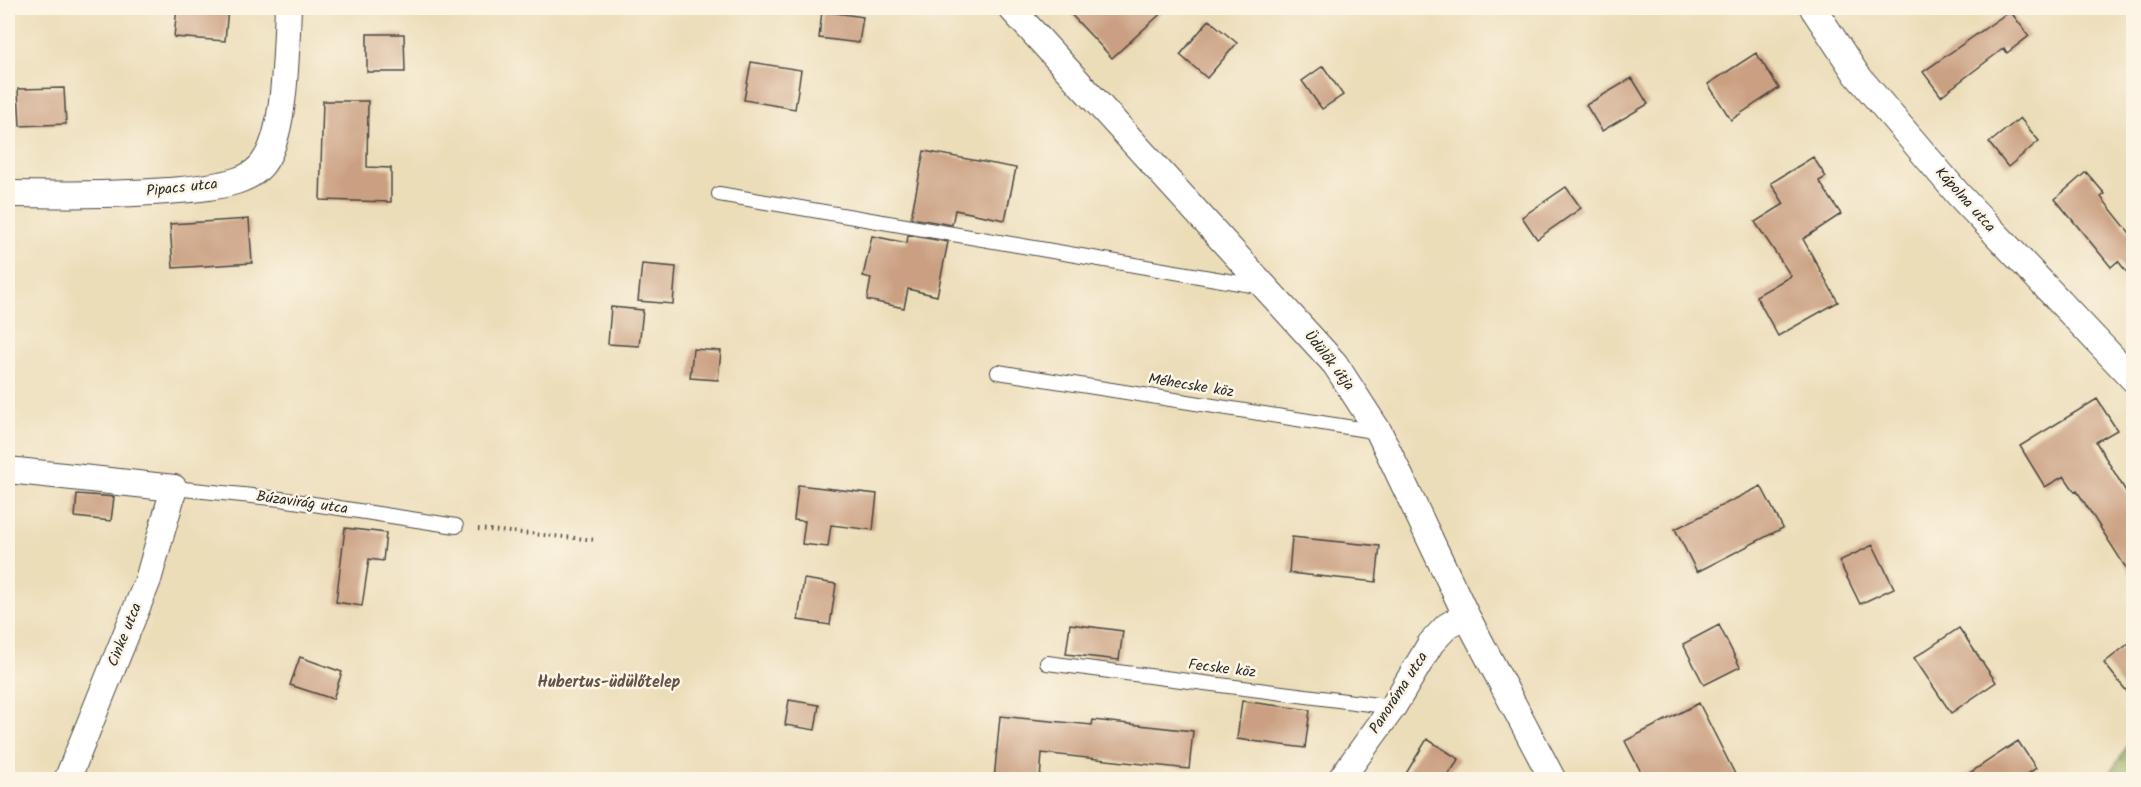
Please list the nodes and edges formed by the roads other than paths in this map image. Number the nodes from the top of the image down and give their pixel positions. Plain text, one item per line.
1 (288, 8) edge
2 (1011, 8) edge
3 (1813, 8) edge
4 (8, 194) edge
5 (719, 194) dead end
6 (1268, 288) junction
7 (998, 372) dead end
8 (2133, 380) edge
9 (1379, 432) junction
10 (8, 470) edge
11 (174, 488) junction
12 (456, 526) road end
13 (1466, 615) junction
14 (1047, 663) dead end
15 (1393, 707) junction
16 (67, 780) edge
17 (1340, 780) edge
18 (1553, 780) edge

1 - 4 street, Pipacs utca
2 - 6 street, Üdülők útja
3 - 8 street, Kápolna utca
5 - 6 lane
6 - 9 street, Üdülők útja
7 - 9 lane, Méhecske köz
9 - 13 street, Üdülők útja
10 - 11 street, Búzavirág utca
11 - 12 lane, Búzavirág utca
11 - 16 street, Cinke utca
13 - 15 street, Panoráma utca
13 - 18 street, Üdülők útja
14 - 15 lane, Fecske köz
15 - 17 street, Panoráma utca

